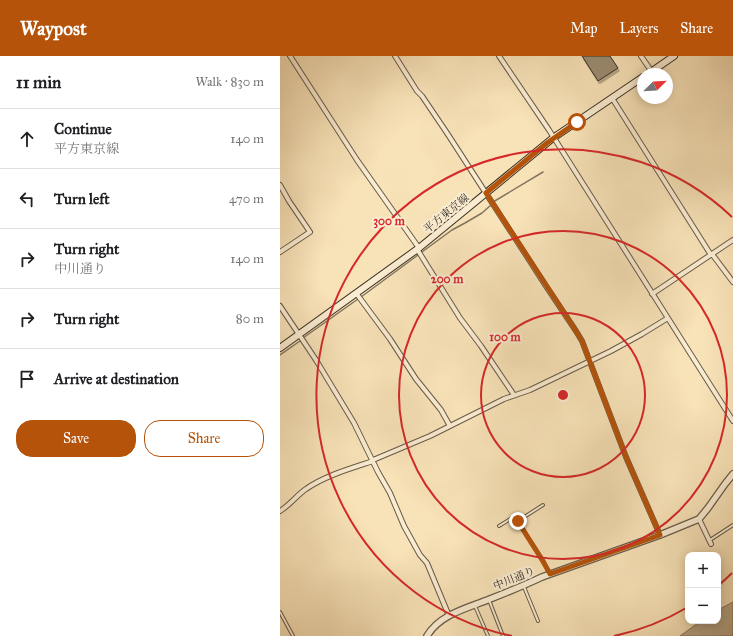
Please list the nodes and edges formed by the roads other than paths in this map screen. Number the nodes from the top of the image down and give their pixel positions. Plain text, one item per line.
1 (290, 56) edge
2 (395, 56) edge
3 (499, 56) edge
4 (641, 56) edge
5 (674, 56) edge
6 (647, 68) edge
7 (657, 68) edge
8 (637, 81) edge
9 (612, 98) junction
10 (553, 138) junction
11 (280, 185) edge
12 (486, 193) junction
13 (733, 240) edge
14 (418, 249) junction
15 (280, 252) edge
16 (711, 255) junction
17 (733, 282) edge
18 (356, 293) junction
19 (652, 294) junction
20 (280, 306) edge
21 (668, 318) junction
22 (298, 334) junction
23 (280, 348) edge
24 (590, 362) junction
25 (514, 395) junction
26 (733, 421) edge
27 (450, 426) junction
28 (373, 460) junction
29 (733, 474) edge
30 (544, 505) dead end
31 (280, 511) edge
32 (699, 519) junction
33 (518, 521) junction
34 (733, 525) edge
35 (499, 526) dead end
36 (660, 535) junction
37 (710, 542) joint
38 (550, 574) junction
39 (523, 586) junction
40 (489, 599) junction
41 (475, 604) junction
42 (280, 612) edge
43 (449, 616) junction
44 (538, 621) dead end
45 (293, 636) edge
46 (427, 636) edge
47 (488, 636) edge
48 (503, 636) edge

1 - 14 street
2 - 12 street
3 - 10 street
4 - 6 street
5 - 7 main road
8 - 9 main road, 平方東京線
9 - 10 main road, 平方東京線
9 - 16 street
10 - 12 main road, 平方東京線
10 - 19 street
11 - 15 street
12 - 14 main road, 平方東京線
12 - 24 street
13 - 16 street
14 - 18 main road, 平方東京線
14 - 25 street
16 - 17 street
16 - 19 street
18 - 22 main road, 平方東京線
18 - 27 street
19 - 21 street
20 - 22 street
21 - 24 street
21 - 26 street
22 - 23 main road, 平方東京線
22 - 28 street
24 - 25 street
24 - 36 street
25 - 27 street
27 - 28 street
28 - 31 street
28 - 43 street
29 - 32 street, 中川通り
30 - 33 lane
32 - 36 street, 中川通り
32 - 37 street
33 - 35 lane
33 - 38 lane
34 - 37 lane
36 - 38 street, 中川通り
38 - 39 street, 中川通り
39 - 40 street, 中川通り
39 - 44 lane
40 - 41 street, 中川通り
40 - 48 lane
41 - 43 street, 中川通り
41 - 47 lane
42 - 45 lane
43 - 46 street, 中川通り

